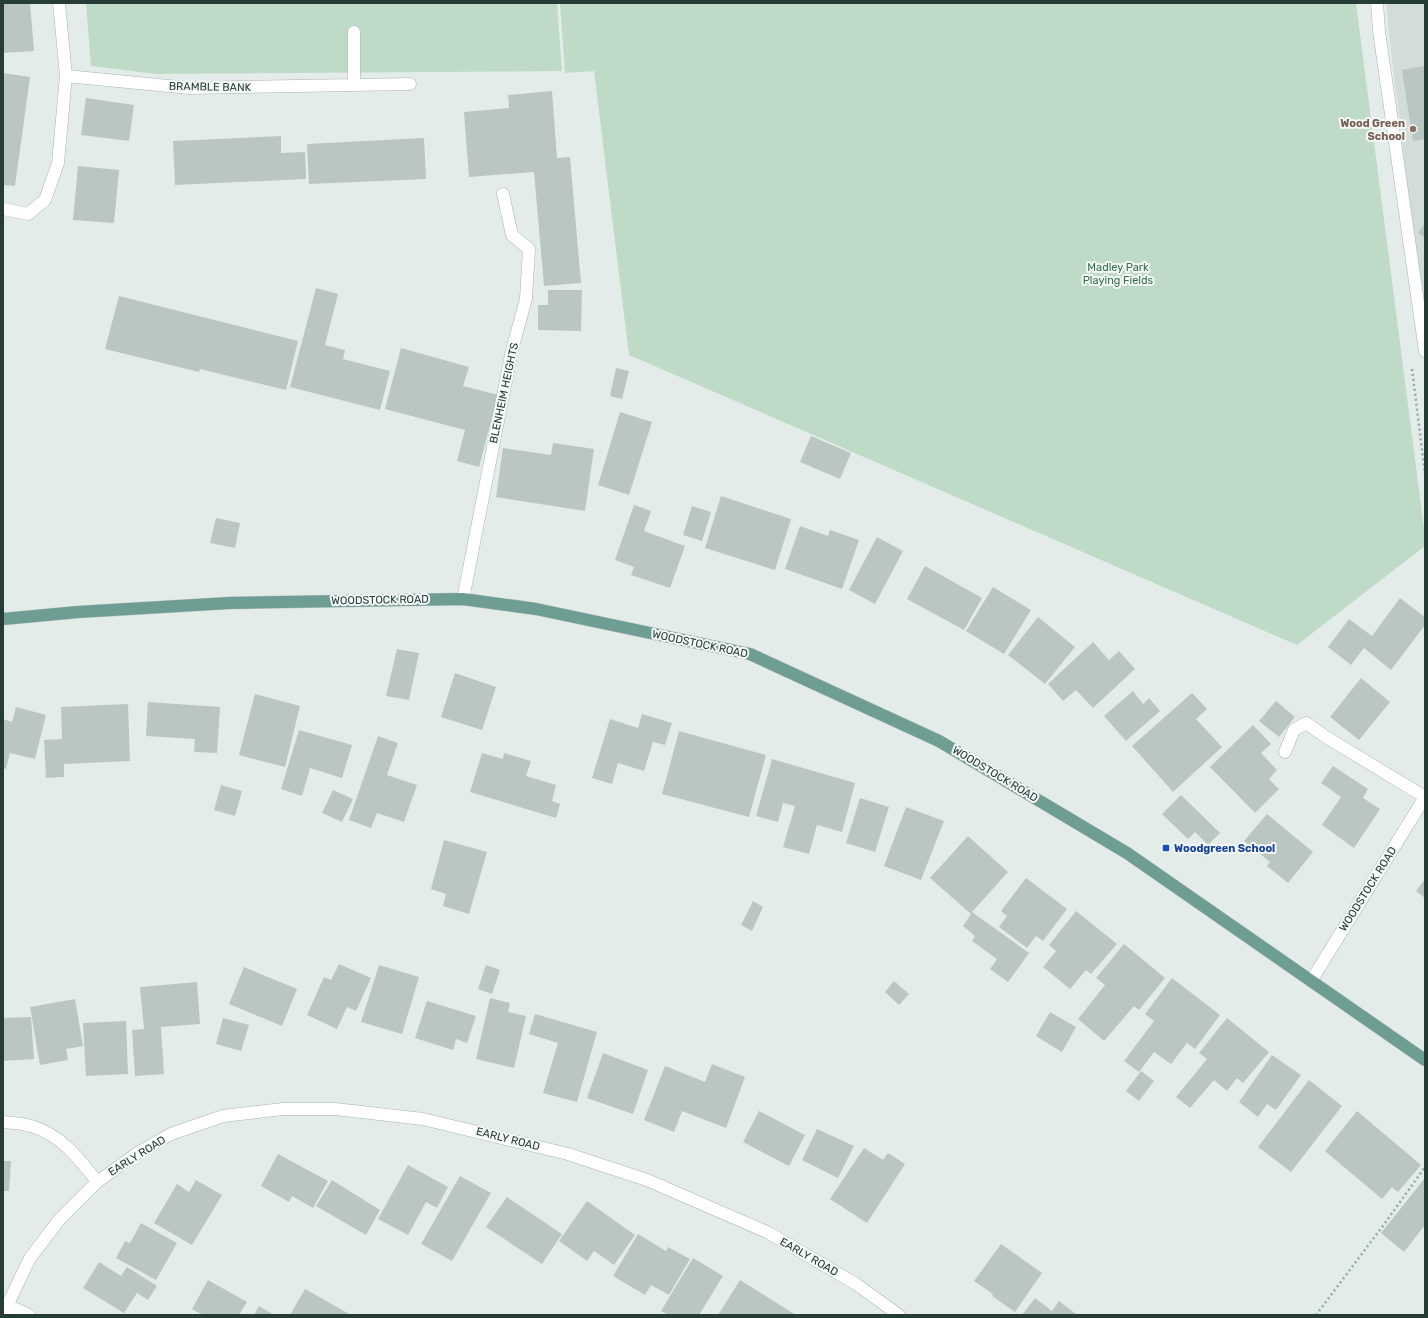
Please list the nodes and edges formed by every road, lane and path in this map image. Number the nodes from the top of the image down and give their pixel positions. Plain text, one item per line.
1 (59, 3) edge
2 (1377, 3) edge
3 (354, 32) dead end
4 (66, 76) junction
5 (410, 84) dead end
6 (354, 85) junction
7 (503, 194) dead end
8 (3, 209) edge
9 (1425, 351) edge
10 (463, 599) junction
11 (3, 619) edge
12 (1285, 752) dead end
13 (1425, 797) edge
14 (1311, 981) junction
15 (1425, 1060) edge
16 (3, 1122) edge
17 (1425, 1167) edge
18 (97, 1182) junction
19 (5, 1309) edge
20 (29, 1315) edge
21 (899, 1315) edge
22 (1316, 1315) edge

1 - 4 street
2 - 9 street
3 - 6 street
4 - 6 street, BRAMBLE BANK
4 - 8 street
5 - 6 street, BRAMBLE BANK
7 - 10 street, BLENHEIM HEIGHTS
10 - 11 main road, WOODSTOCK ROAD
10 - 14 main road, WOODSTOCK ROAD
12 - 13 street, WOODSTOCK ROAD
13 - 14 street, WOODSTOCK ROAD
14 - 15 main road, WOODSTOCK ROAD
16 - 18 street, EARLY ROAD
17 - 22 path
18 - 19 street, EARLY ROAD
18 - 21 street, EARLY ROAD
19 - 20 street

